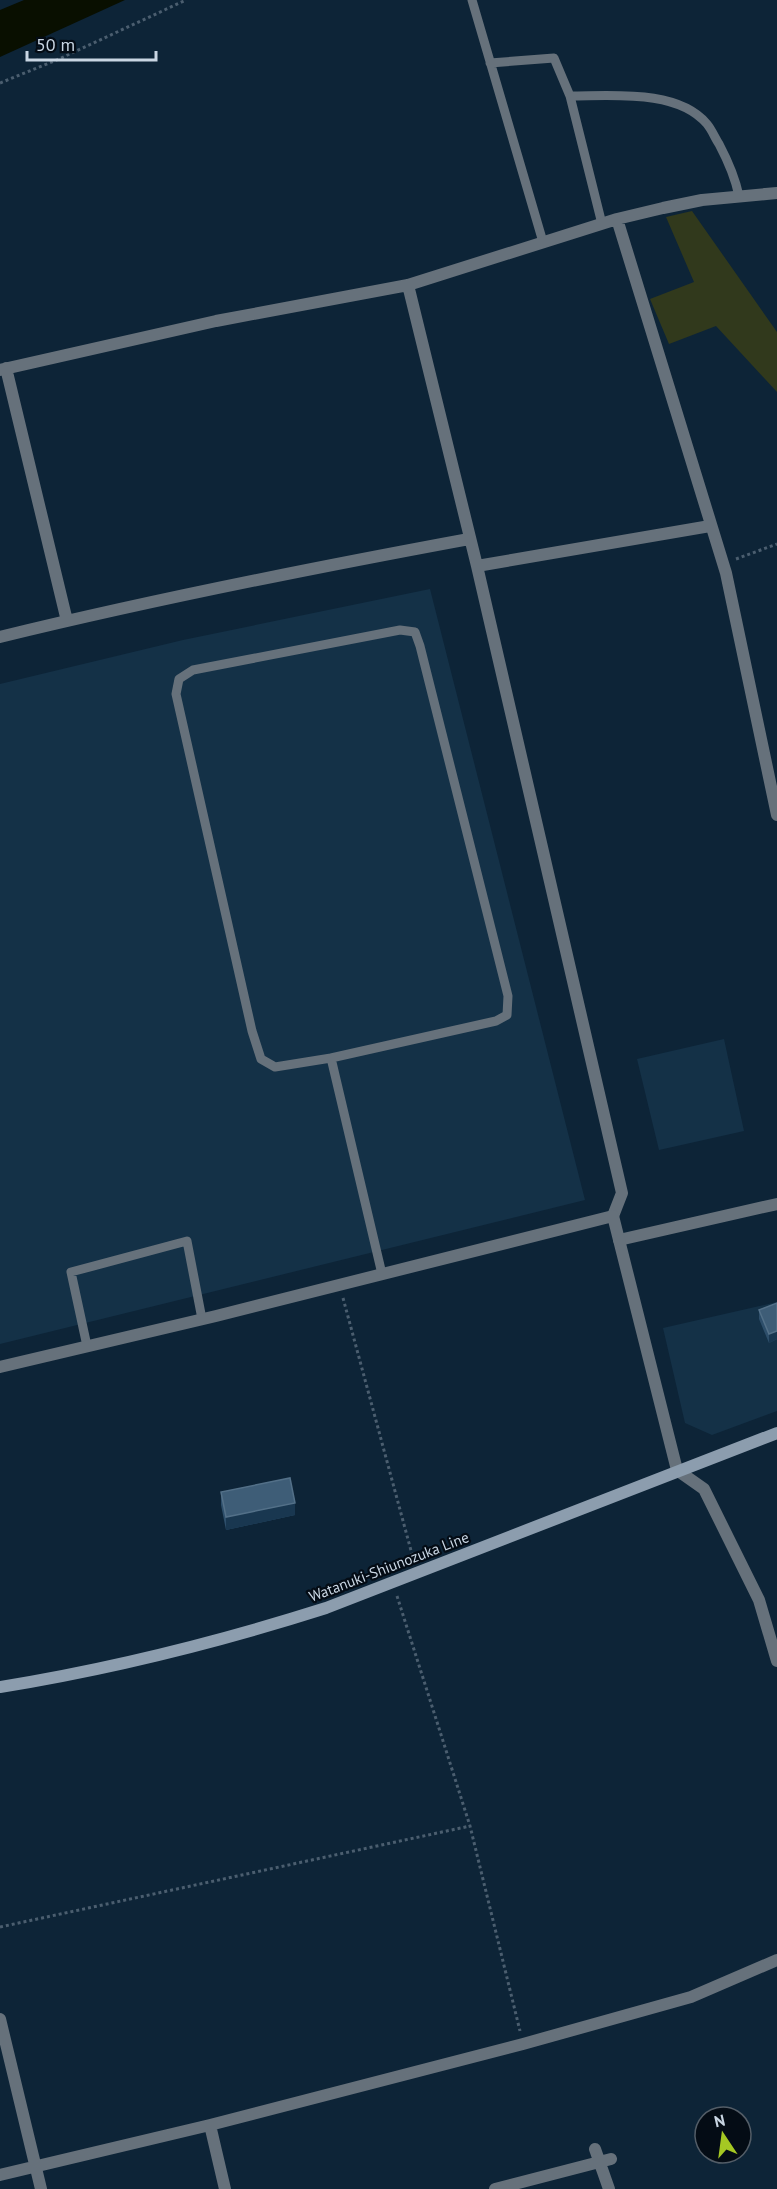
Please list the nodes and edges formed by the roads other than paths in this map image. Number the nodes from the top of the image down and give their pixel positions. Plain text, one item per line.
1 (472, 0) edge
2 (490, 63) junction
3 (570, 96) junction
4 (777, 193) edge
5 (739, 196) junction
6 (617, 219) junction
7 (602, 224) junction
8 (543, 242) junction
9 (408, 285) junction
10 (3, 369) edge
11 (710, 526) junction
12 (469, 539) junction
13 (477, 566) junction
14 (67, 621) junction
15 (0, 637) edge
16 (777, 815) edge
17 (331, 1058) junction
18 (777, 1204) edge
19 (613, 1216) junction
20 (619, 1240) junction
21 (382, 1274) junction
22 (201, 1319) junction
23 (87, 1346) junction
24 (0, 1367) edge
25 (777, 1433) edge
26 (677, 1470) junction
27 (777, 1661) edge
28 (0, 1687) edge
29 (777, 1960) edge
30 (0, 2019) edge
31 (210, 2125) junction
32 (595, 2149) dead end
33 (605, 2161) junction
34 (35, 2166) junction
35 (0, 2175) edge
36 (41, 2189) edge
37 (225, 2189) edge
38 (495, 2189) edge
39 (609, 2189) edge

1 - 2 lane
2 - 3 lane
2 - 8 lane
3 - 5 lane
3 - 7 lane
4 - 5 street
5 - 6 street
6 - 7 street
6 - 11 street
7 - 8 street
8 - 9 street
9 - 10 street
9 - 12 street
10 - 14 street
11 - 13 street
11 - 16 street
12 - 13 street
12 - 14 street
13 - 19 street
14 - 15 street
17 - 17 lane
17 - 21 lane
18 - 20 street
19 - 20 street
19 - 21 street
20 - 26 street
21 - 22 street
22 - 23 street
22 - 23 lane
23 - 24 street
25 - 26 main road, Watanuki-Shiunozuka Line
26 - 27 street
26 - 28 main road, Watanuki-Shiunozuka Line
29 - 31 street
30 - 34 street
31 - 34 street
31 - 37 street
32 - 33 street
33 - 38 street
33 - 39 street
34 - 35 street
34 - 36 street

